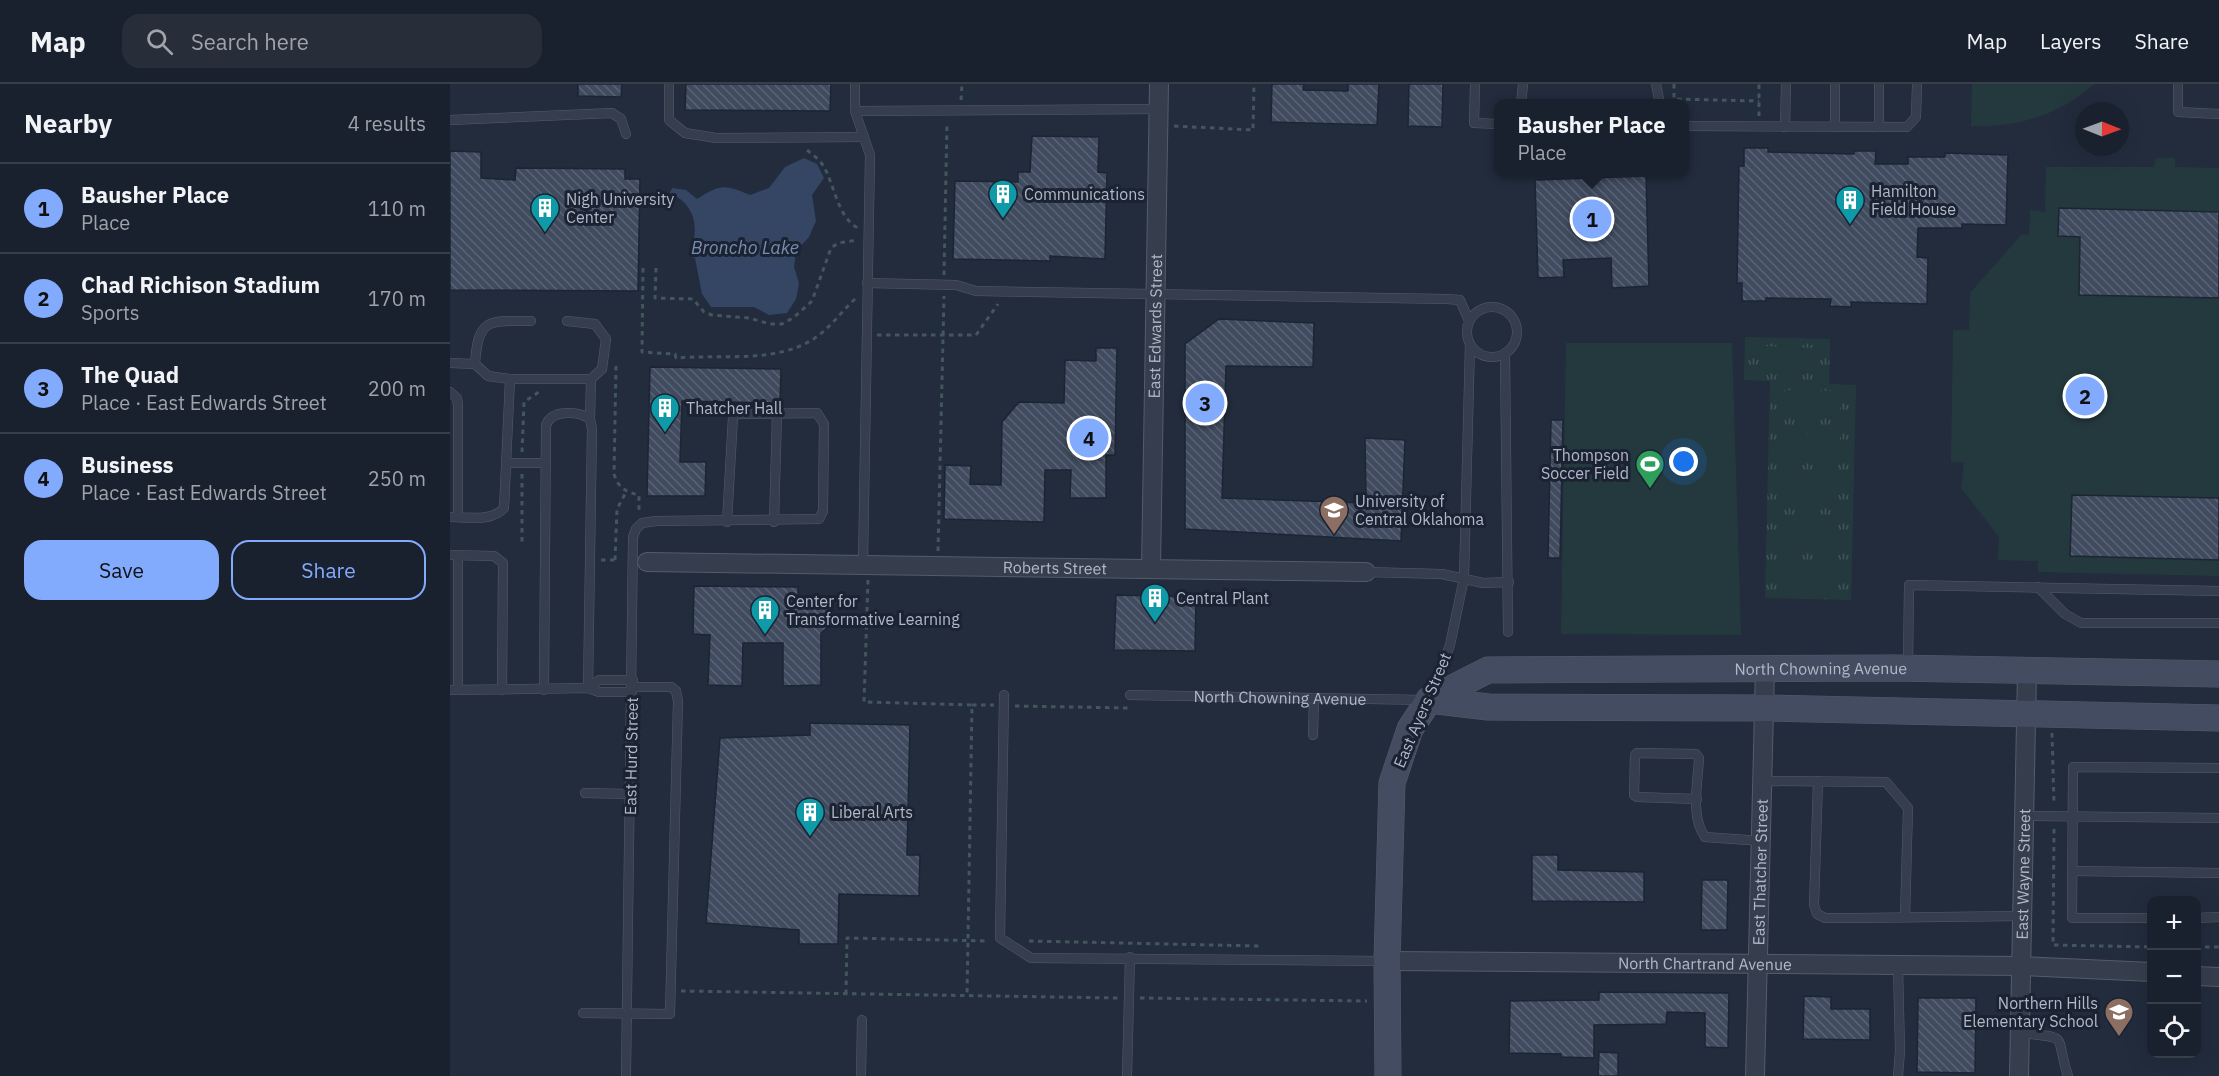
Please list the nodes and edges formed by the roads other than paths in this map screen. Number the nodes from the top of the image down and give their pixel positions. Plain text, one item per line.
1 (669, 84) edge
2 (855, 84) edge
3 (1159, 84) edge
4 (1475, 84) edge
5 (1523, 84) edge
6 (1656, 84) edge
7 (1786, 84) edge
8 (1835, 84) edge
9 (1879, 84) edge
10 (1917, 84) edge
11 (2178, 84) edge
12 (1522, 99) edge
13 (1659, 99) edge
14 (855, 111) junction
15 (2219, 114) edge
16 (1158, 117) junction
17 (450, 120) edge
18 (1494, 124) edge
19 (1689, 126) edge
20 (1785, 127) junction
21 (1835, 127) junction
22 (1879, 127) junction
23 (626, 134) dead end
24 (864, 137) junction
25 (867, 283) junction
26 (1155, 293) junction
27 (531, 321) dead end
28 (567, 321) dead end
29 (1469, 321) junction
30 (1470, 344) junction
31 (1505, 353) junction
32 (450, 363) edge
33 (475, 364) junction
34 (510, 379) junction
35 (591, 379) junction
36 (450, 392) edge
37 (777, 413) junction
38 (590, 419) junction
39 (506, 463) junction
40 (546, 463) junction
41 (454, 482) edge
42 (454, 517) edge
43 (726, 522) junction
44 (774, 522) junction
45 (454, 555) edge
46 (647, 562) dead end
47 (865, 563) junction
48 (1151, 568) junction
49 (1366, 572) joint
50 (1464, 578) junction
51 (1509, 582) junction
52 (2038, 587) junction
53 (2219, 591) edge
54 (2219, 623) edge
55 (1508, 632) dead end
56 (1764, 668) junction
57 (1908, 668) junction
58 (2027, 672) junction
59 (2219, 674) edge
60 (632, 686) junction
61 (588, 688) junction
62 (454, 690) edge
63 (502, 690) junction
64 (544, 690) junction
65 (1004, 695) dead end
66 (1130, 695) dead end
67 (1314, 699) junction
68 (1429, 700) junction
69 (1766, 708) junction
70 (2028, 714) junction
71 (2219, 718) edge
72 (1313, 735) dead end
73 (2219, 768) edge
74 (1764, 781) junction
75 (1818, 782) junction
76 (585, 793) dead end
77 (630, 794) junction
78 (1697, 799) junction
79 (2025, 816) junction
80 (2073, 816) junction
81 (2219, 818) edge
82 (1762, 841) junction
83 (2072, 871) junction
84 (2219, 873) edge
85 (2022, 916) junction
86 (1905, 917) junction
87 (2147, 918) edge
88 (2201, 918) edge
89 (2219, 918) edge
90 (1130, 957) junction
91 (1387, 961) junction
92 (1759, 965) junction
93 (1898, 966) junction
94 (2021, 966) junction
95 (2147, 972) edge
96 (2201, 976) edge
97 (2219, 977) edge
98 (583, 1013) dead end
99 (627, 1013) junction
100 (862, 1020) dead end
101 (2020, 1033) junction
102 (2067, 1074) edge
103 (626, 1076) edge
104 (861, 1076) edge
105 (1127, 1076) edge
106 (1388, 1076) edge
107 (1755, 1076) edge
108 (1898, 1076) edge
109 (2019, 1076) edge

1 - 24 lane
2 - 14 lane
3 - 16 street, East Edwards Street
4 - 18 lane
5 - 12 lane
6 - 13 lane
7 - 20 lane
8 - 21 lane
9 - 22 lane
10 - 22 lane
11 - 15 lane
14 - 16 lane
14 - 24 lane
16 - 26 street, East Edwards Street
17 - 23 lane
19 - 20 lane
20 - 21 lane
21 - 22 lane
24 - 25 lane
25 - 26 lane
25 - 47 lane
26 - 29 lane
26 - 48 street, East Edwards Street
27 - 33 lane
28 - 35 lane
29 - 30 lane
29 - 31 lane
30 - 31 lane
30 - 50 lane, East Ayers Street
31 - 51 lane
32 - 33 lane
33 - 34 lane
34 - 35 lane
34 - 39 lane
35 - 38 lane
36 - 41 lane
37 - 43 lane
37 - 44 lane
37 - 44 lane
38 - 40 lane
38 - 61 lane
39 - 40 lane
39 - 42 lane
40 - 64 lane
41 - 42 lane
43 - 44 lane
43 - 60 lane, East Hurd Street
45 - 62 lane
45 - 63 lane
46 - 47 street, Roberts Street
47 - 48 street, Roberts Street
48 - 49 street, Roberts Street
49 - 50 lane, Roberts Street
50 - 51 lane, Roberts Street
50 - 68 lane, East Ayers Street
51 - 55 lane
52 - 53 lane
52 - 54 lane
52 - 57 lane
56 - 57 street, North Chowning Avenue
56 - 68 street, North Chowning Avenue
56 - 69 street, East Thatcher Street
57 - 58 street, North Chowning Avenue
58 - 59 street, North Chowning Avenue
58 - 70 street, East Wayne Street
60 - 61 lane
60 - 77 lane, East Hurd Street
60 - 99 lane
61 - 64 lane
62 - 63 lane
63 - 64 lane
65 - 90 lane
66 - 67 lane, North Chowning Avenue
67 - 68 lane, North Chowning Avenue
67 - 72 lane
68 - 69 street, North Chowning Avenue
68 - 91 street, East Ayers Street
69 - 70 street, North Chowning Avenue
69 - 74 street, East Thatcher Street
70 - 71 street, North Chowning Avenue
70 - 79 street, East Wayne Street
73 - 80 lane
74 - 75 lane
74 - 82 street, East Thatcher Street
75 - 86 lane
75 - 86 lane
76 - 77 lane
77 - 99 lane, East Hurd Street
78 - 78 lane
78 - 82 lane
79 - 80 lane
79 - 85 street, East Wayne Street
80 - 81 lane
80 - 83 lane
82 - 92 street, East Thatcher Street
83 - 84 lane
83 - 87 lane
85 - 86 lane
85 - 94 street, East Wayne Street
88 - 89 lane
90 - 91 lane
90 - 105 lane
91 - 92 street, North Chartrand Avenue
91 - 106 street, East Ayers Street
92 - 93 street, North Chartrand Avenue
92 - 107 street, East Thatcher Street
93 - 94 street, North Chartrand Avenue
93 - 108 lane
94 - 95 street, North Chartrand Avenue
94 - 101 street, East Wayne Street
96 - 97 street
98 - 99 lane
99 - 103 lane, East Hurd Street
100 - 104 lane
101 - 102 lane
101 - 109 street, East Wayne Street

